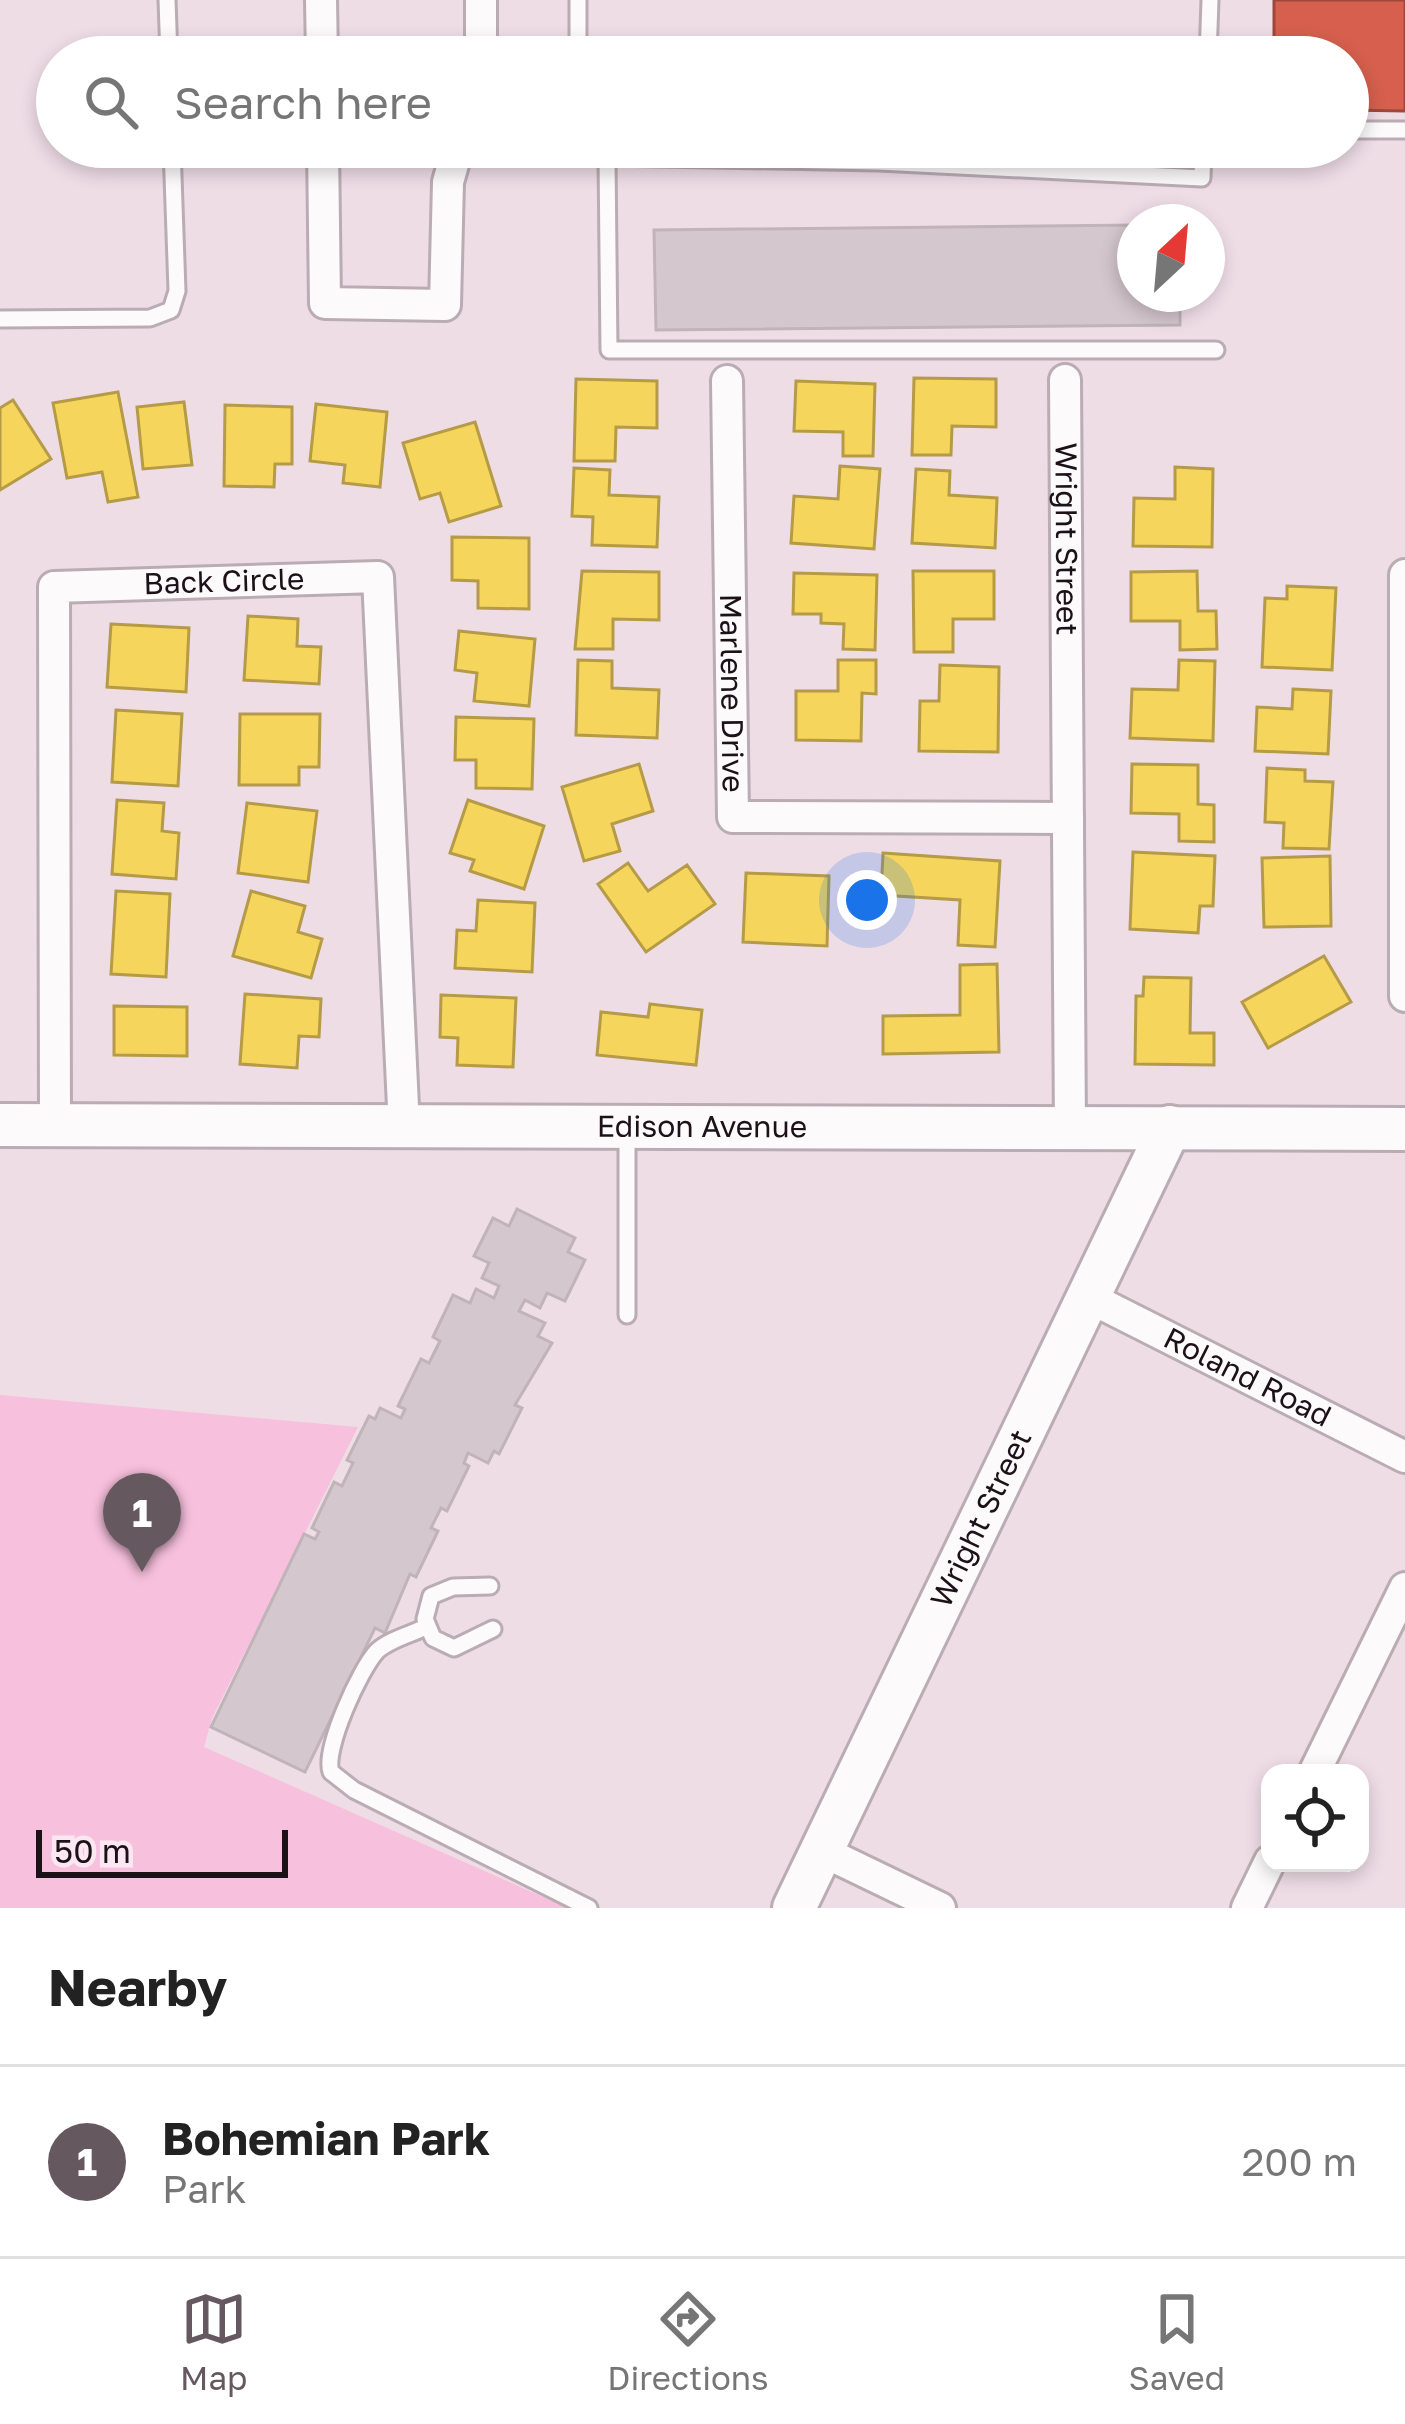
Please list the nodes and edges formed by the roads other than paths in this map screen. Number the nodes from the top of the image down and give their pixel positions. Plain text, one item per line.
1 (167, 0) edge
2 (321, 0) edge
3 (481, 0) edge
4 (578, 0) edge
5 (1210, 0) edge
6 (168, 36) edge
7 (322, 36) edge
8 (481, 36) edge
9 (578, 36) edge
10 (1209, 36) edge
11 (1369, 130) edge
12 (1405, 130) edge
13 (173, 168) edge
14 (323, 168) edge
15 (452, 168) edge
16 (606, 168) edge
17 (1067, 168) edge
18 (1202, 168) edge
19 (0, 320) edge
20 (1216, 350) dead end
21 (1065, 380) dead end
22 (727, 381) dead end
23 (1405, 575) edge
24 (1068, 818) junction
25 (1405, 996) edge
26 (627, 1124) junction
27 (0, 1125) edge
28 (56, 1125) junction
29 (1171, 1127) junction
30 (404, 1128) junction
31 (1405, 1129) edge
32 (1070, 1131) junction
33 (1092, 1299) junction
34 (627, 1316) dead end
35 (1405, 1457) edge
36 (490, 1586) dead end
37 (1405, 1588) edge
38 (428, 1626) junction
39 (493, 1629) dead end
40 (1318, 1764) edge
41 (822, 1851) junction
42 (1265, 1872) edge
43 (589, 1908) edge
44 (794, 1908) edge
45 (940, 1908) edge
46 (1247, 1908) edge

1 - 6 lane
2 - 7 street
3 - 8 street
4 - 9 lane
5 - 10 lane
11 - 12 lane
13 - 19 lane
14 - 15 street
16 - 20 lane
17 - 18 lane
21 - 24 street, Wright Street
22 - 24 street, Marlene Drive
23 - 25 street
24 - 32 street, Wright Street
26 - 30 street, Edison Avenue
26 - 32 street, Edison Avenue
26 - 34 lane
27 - 28 street, Edison Avenue
28 - 30 street, Edison Avenue
28 - 30 street, Back Circle
29 - 31 street, Edison Avenue
29 - 32 street, Edison Avenue
29 - 33 street, Wright Street
33 - 35 street, Roland Road
33 - 41 street, Wright Street
36 - 38 lane
37 - 40 street
38 - 39 lane
38 - 43 lane
41 - 44 street, Wright Street
41 - 45 street
42 - 46 street

